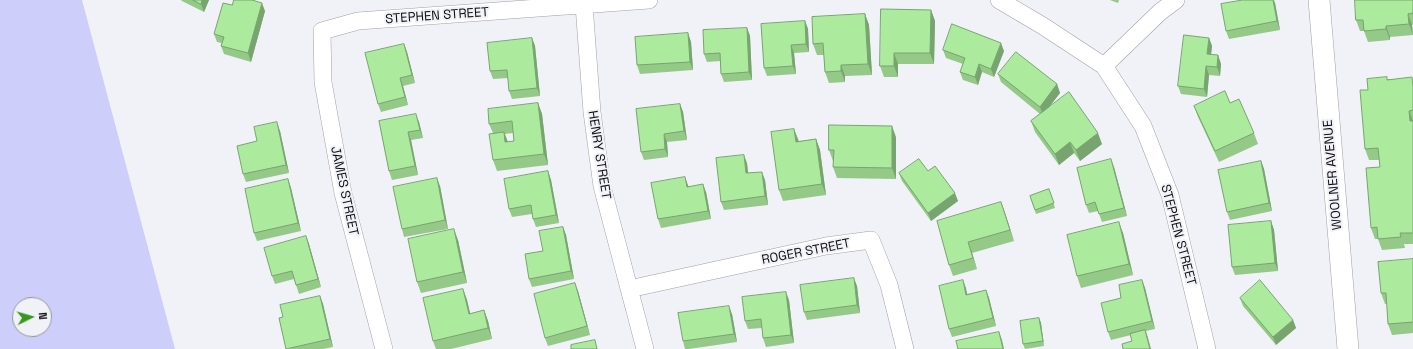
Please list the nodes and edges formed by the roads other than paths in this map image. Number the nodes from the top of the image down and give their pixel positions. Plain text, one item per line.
1 (649, 0) edge
2 (999, 0) edge
3 (1176, 0) edge
4 (1319, 0) edge
5 (584, 5) junction
6 (322, 31) joint
7 (1104, 66) junction
8 (629, 289) junction
9 (384, 349) edge
10 (645, 349) edge
11 (906, 349) edge
12 (1207, 349) edge
13 (1348, 349) edge

1 - 5 street, STEPHEN STREET
2 - 7 street, STEPHEN STREET
3 - 7 street
4 - 13 street, WOOLNER AVENUE
5 - 6 street, STEPHEN STREET
5 - 8 street, HENRY STREET
6 - 9 street, JAMES STREET
7 - 12 street, STEPHEN STREET
8 - 10 street, HENRY STREET
8 - 11 street, ROGER STREET

